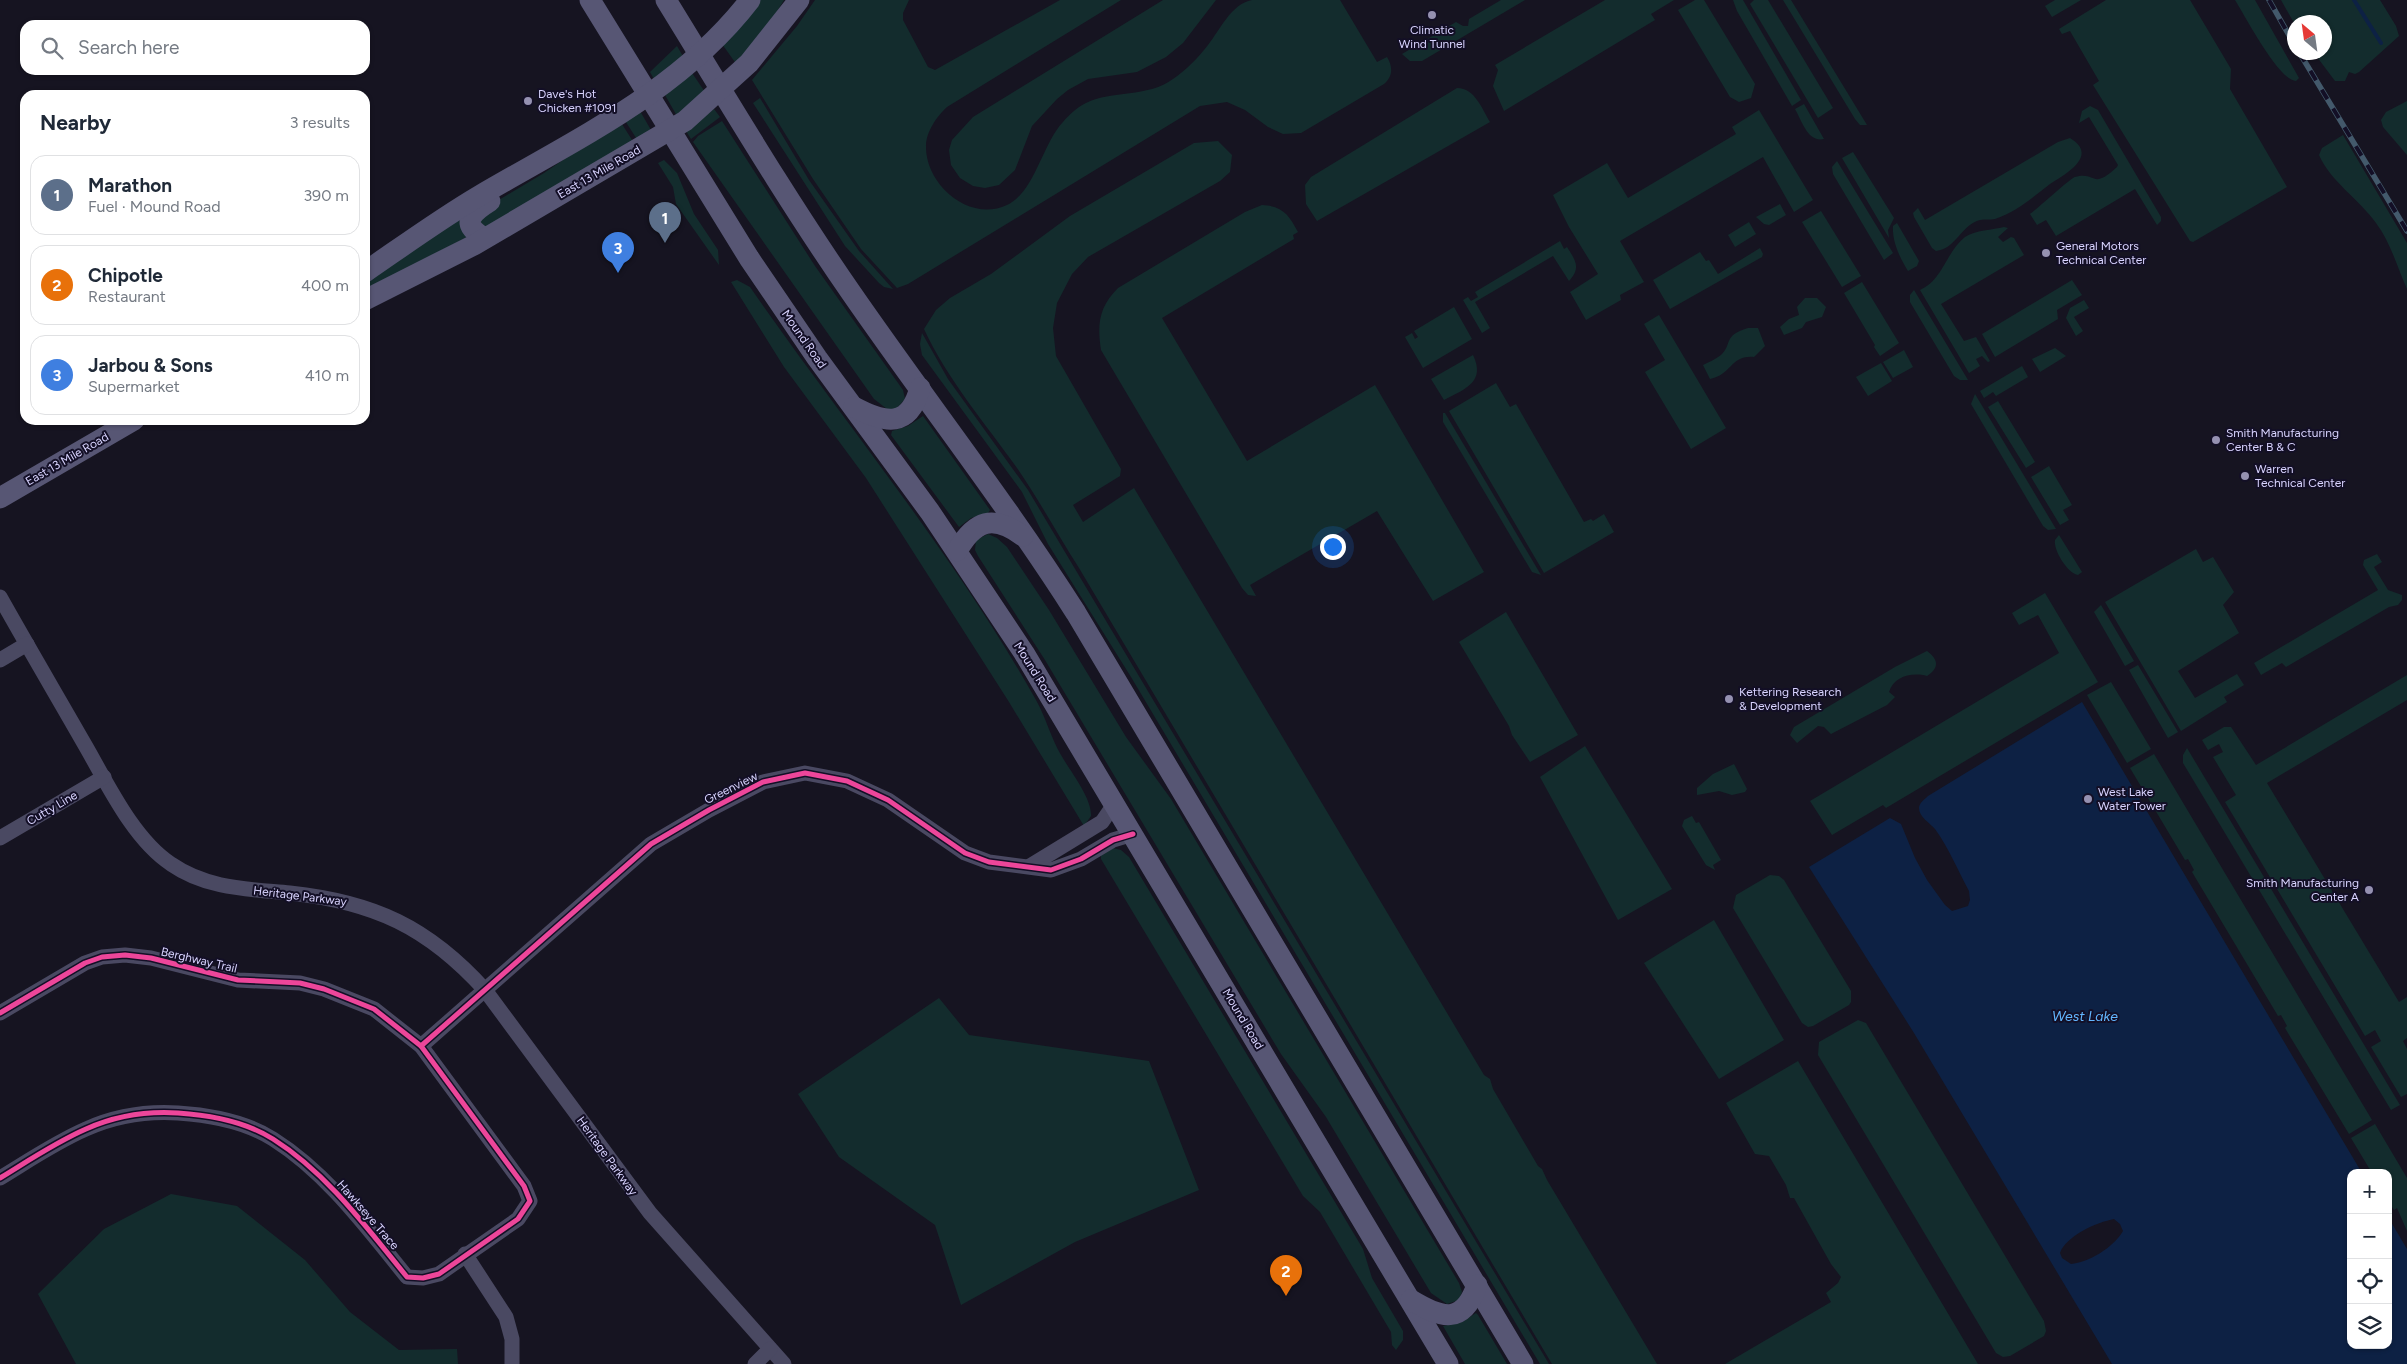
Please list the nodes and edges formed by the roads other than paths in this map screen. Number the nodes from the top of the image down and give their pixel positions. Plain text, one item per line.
1 (590, 0) edge
2 (666, 0) edge
3 (750, 0) edge
4 (800, 0) edge
5 (700, 55) junction
6 (721, 91) junction
7 (648, 97) junction
8 (669, 131) junction
9 (532, 166) junction
10 (485, 238) junction
11 (370, 269) edge
12 (370, 297) edge
13 (920, 388) junction
14 (852, 405) junction
15 (125, 425) edge
16 (0, 498) edge
17 (1027, 539) junction
18 (957, 551) junction
19 (0, 597) edge
20 (27, 644) junction
21 (0, 660) edge
22 (104, 778) junction
23 (1115, 803) junction
24 (1133, 834) junction
25 (0, 838) edge
26 (1030, 866) junction
27 (485, 990) junction
28 (0, 1013) edge
29 (421, 1046) junction
30 (0, 1178) edge
31 (465, 1254) junction
32 (1477, 1285) junction
33 (1409, 1298) junction
34 (770, 1349) junction
35 (512, 1364) edge
36 (755, 1364) edge
37 (784, 1364) edge
38 (1448, 1364) edge
39 (1523, 1364) edge

1 - 7 main road, Mound Road
2 - 5 main road
3 - 5 main road
4 - 6 main road, East 13 Mile Road
5 - 6 main road
5 - 7 main road
6 - 8 main road, East 13 Mile Road
6 - 13 main road
7 - 8 main road, Mound Road
7 - 9 main road
8 - 10 main road, East 13 Mile Road
8 - 14 main road, Mound Road
9 - 10 main road
9 - 11 main road
10 - 12 main road, East 13 Mile Road
13 - 14 main road
13 - 17 main road
14 - 18 main road, Mound Road
15 - 16 main road, East 13 Mile Road
17 - 18 main road
17 - 32 main road
18 - 23 main road, Mound Road
19 - 20 street, Heritage Parkway
20 - 21 street
20 - 22 street, Heritage Parkway
22 - 25 street, Cutty Line
22 - 27 street, Heritage Parkway
23 - 24 main road, Mound Road
23 - 26 street
24 - 26 street, Greenview
24 - 33 main road, Mound Road
26 - 27 street, Greenview
27 - 29 street, Greenview
27 - 34 street, Heritage Parkway
28 - 29 street, Berghway Trail
29 - 31 street, Hawkseye Trace
30 - 31 street, Hawkseye Trace
31 - 35 street
32 - 33 main road
32 - 39 main road
33 - 38 main road, Mound Road
34 - 36 street
34 - 37 street, Heritage Parkway

